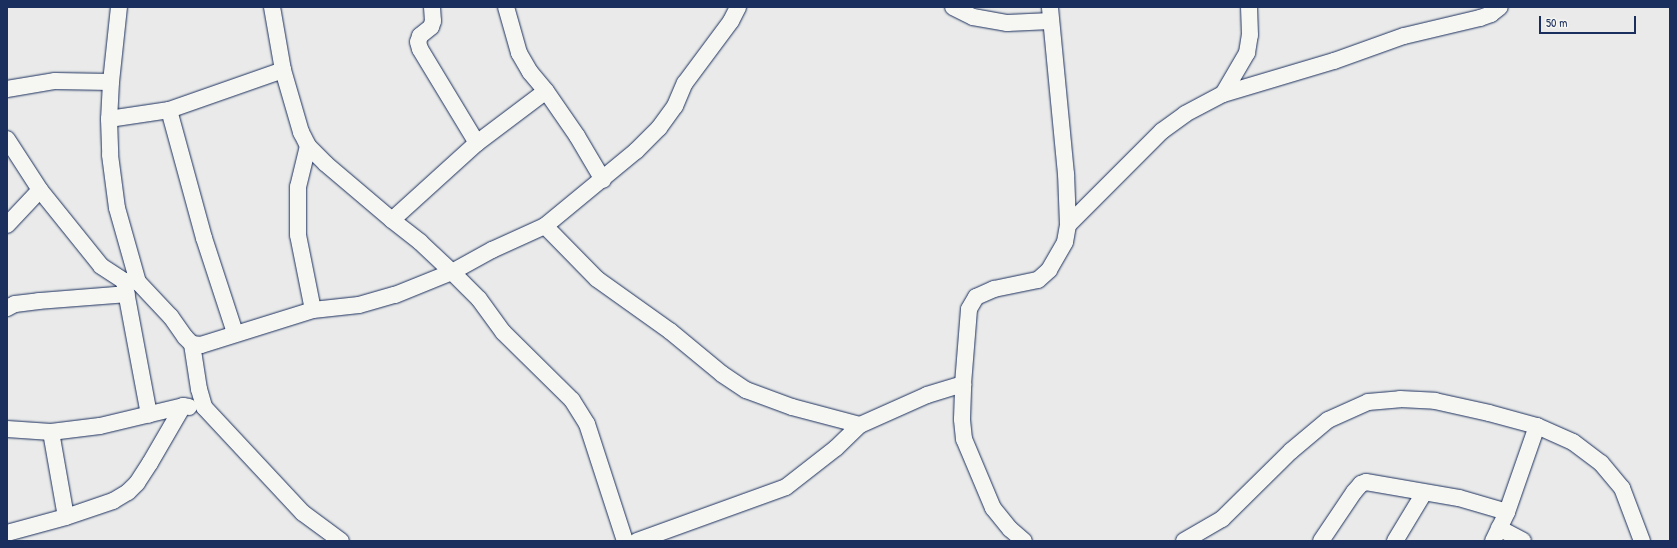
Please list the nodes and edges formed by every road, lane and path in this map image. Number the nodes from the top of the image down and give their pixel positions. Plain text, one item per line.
1 (119, 7) edge
2 (272, 7) edge
3 (432, 7) edge
4 (506, 7) edge
5 (738, 7) edge
6 (953, 7) edge
7 (1249, 7) edge
8 (1500, 7) edge
9 (1050, 14) edge
10 (283, 70) junction
11 (111, 82) junction
12 (7, 89) edge
13 (546, 91) junction
14 (1223, 94) junction
15 (169, 110) junction
16 (109, 119) junction
17 (7, 139) edge
18 (477, 143) junction
19 (308, 146) junction
20 (603, 180) junction
21 (40, 190) junction
22 (392, 220) junction
23 (7, 225) edge
24 (1068, 225) junction
25 (545, 226) junction
26 (452, 272) junction
27 (130, 286) junction
28 (7, 308) edge
29 (313, 310) junction
30 (235, 333) junction
31 (192, 344) junction
32 (962, 384) junction
33 (183, 406) junction
34 (204, 407) junction
35 (149, 415) junction
36 (860, 425) junction
37 (1537, 426) junction
38 (7, 429) edge
39 (51, 432) junction
40 (1424, 493) junction
41 (1507, 512) junction
42 (66, 517) junction
43 (7, 533) edge
44 (1496, 534) edge
45 (341, 541) edge
46 (625, 541) edge
47 (637, 541) edge
48 (1024, 541) edge
49 (1184, 541) edge
50 (1321, 541) edge
51 (1395, 541) edge
52 (1523, 541) edge
53 (1642, 541) edge

1 - 11 street
2 - 10 street
3 - 18 street
4 - 13 street
5 - 20 street
6 - 9 street
7 - 14 street
8 - 14 street
9 - 24 street
10 - 15 street
10 - 19 street
11 - 12 street
11 - 16 street
13 - 18 street
13 - 20 street
14 - 24 street
15 - 16 street
15 - 30 street
16 - 27 street
17 - 21 street
18 - 22 street
19 - 22 street
19 - 29 street
20 - 25 street
21 - 23 street
21 - 27 street
22 - 26 street
24 - 32 street
25 - 26 street
25 - 36 street
26 - 29 street
26 - 46 street
27 - 28 street
27 - 31 street
27 - 35 street
29 - 30 street
30 - 31 street
31 - 34 street
32 - 36 street
32 - 48 street
33 - 34 street
33 - 35 street
33 - 42 street
34 - 45 street
35 - 39 street
36 - 47 street
37 - 41 street
37 - 49 street
37 - 53 street
38 - 39 street
39 - 42 street
40 - 41 street
40 - 50 street
40 - 51 street
41 - 44 street
42 - 43 street
44 - 52 street

